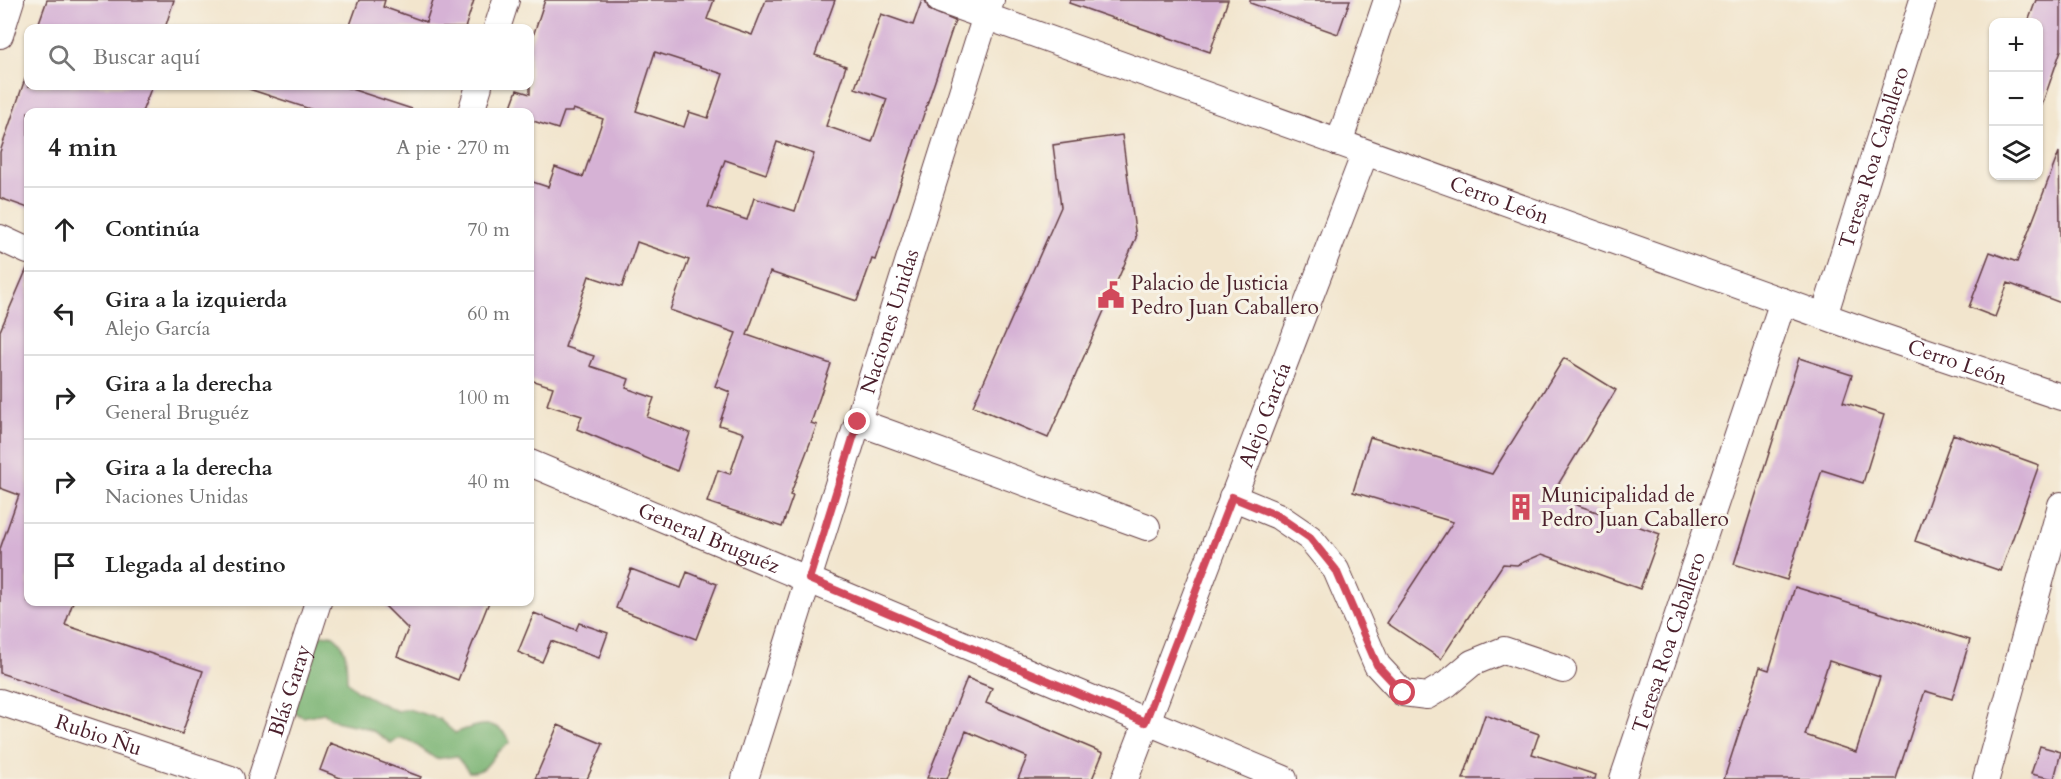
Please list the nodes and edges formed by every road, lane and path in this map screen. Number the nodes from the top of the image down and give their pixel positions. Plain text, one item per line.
1 (11, 0) edge
2 (506, 0) edge
3 (940, 0) edge
4 (1387, 0) edge
5 (1923, 0) edge
6 (989, 8) edge
7 (498, 24) edge
8 (0, 34) edge
9 (479, 90) edge
10 (472, 108) edge
11 (1339, 143) junction
12 (1365, 153) junction
13 (0, 238) edge
14 (24, 248) edge
15 (1783, 301) junction
16 (1824, 316) junction
17 (2061, 397) edge
18 (858, 422) junction
19 (534, 465) edge
20 (1232, 497) junction
21 (2061, 506) edge
22 (1147, 527) dead end
23 (809, 579) junction
24 (317, 606) edge
25 (1563, 670) dead end
26 (0, 702) edge
27 (1145, 722) junction
28 (231, 779) edge
29 (261, 779) edge
30 (745, 779) edge
31 (1125, 779) edge
32 (1284, 779) edge
33 (1623, 779) edge
34 (1986, 779) edge

1 - 8 street
2 - 7 street
3 - 6 street, Cerro León
4 - 11 street
5 - 16 street, Teresa Roa Caballero
6 - 11 street, Cerro León
6 - 18 street, Naciones Unidas
9 - 10 street
11 - 12 street, Cerro León
12 - 15 street, Cerro León
12 - 20 street, Alejo García
13 - 14 street
15 - 16 street, Cerro León
15 - 33 street, Teresa Roa Caballero
16 - 17 street, Cerro León
18 - 22 street
18 - 23 street, Naciones Unidas
19 - 23 street, General Bruguéz
20 - 25 street
20 - 27 street, Alejo García
21 - 34 street
23 - 27 street, General Bruguéz
23 - 30 street, Naciones Unidas
24 - 29 street, Blás Garay
26 - 28 street, Rubio Ñu
27 - 31 street, Alejo García
27 - 32 street, General Bruguéz

